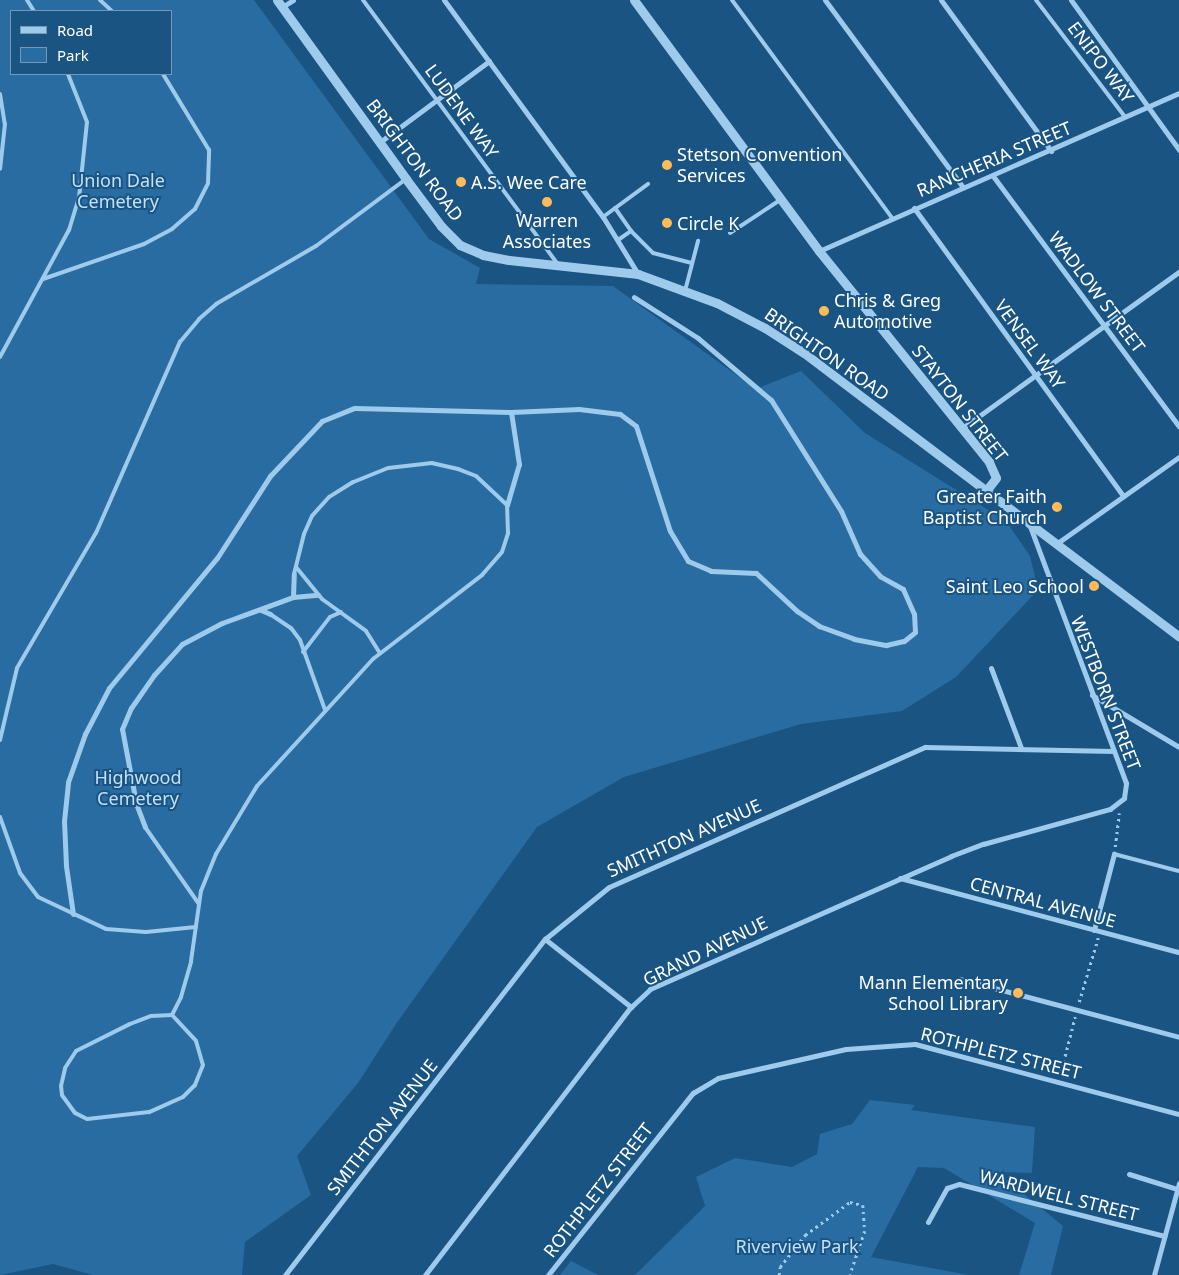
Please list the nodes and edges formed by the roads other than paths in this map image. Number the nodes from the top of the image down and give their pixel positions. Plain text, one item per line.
1 (100, 0) edge
2 (293, 0) edge
3 (363, 0) edge
4 (444, 0) edge
5 (634, 0) edge
6 (732, 0) edge
7 (825, 0) edge
8 (941, 0) edge
9 (1036, 0) edge
10 (1071, 0) edge
11 (280, 4) edge
12 (111, 10) edge
13 (489, 62) junction
14 (68, 75) edge
15 (164, 75) edge
16 (1179, 92) edge
17 (0, 94) edge
18 (437, 100) junction
19 (1148, 107) junction
20 (1125, 117) junction
21 (380, 142) junction
22 (1179, 150) edge
23 (1051, 151) junction
24 (0, 168) edge
25 (993, 176) junction
26 (406, 179) junction
27 (648, 184) dead end
28 (962, 186) junction
29 (780, 200) junction
30 (615, 208) junction
31 (914, 208) junction
32 (603, 218) junction
33 (892, 218) junction
34 (631, 231) junction
35 (730, 233) dead end
36 (618, 240) junction
37 (698, 241) dead end
38 (819, 251) junction
39 (557, 263) junction
40 (692, 263) junction
41 (1179, 272) edge
42 (638, 274) junction
43 (43, 280) junction
44 (685, 291) junction
45 (634, 297) dead end
46 (1105, 325) junction
47 (0, 357) edge
48 (1036, 375) junction
49 (511, 412) junction
50 (1179, 426) edge
51 (961, 428) junction
52 (1179, 457) edge
53 (986, 491) junction
54 (1123, 496) junction
55 (507, 505) junction
56 (1029, 524) junction
57 (1056, 544) junction
58 (296, 567) junction
59 (294, 574) joint
60 (318, 595) junction
61 (293, 597) junction
62 (261, 610) junction
63 (341, 612) junction
64 (270, 614) joint
65 (1179, 637) edge
66 (303, 652) junction
67 (380, 653) junction
68 (991, 668) dead end
69 (1092, 695) junction
70 (325, 710) junction
71 (0, 740) edge
72 (1021, 748) junction
73 (1179, 748) edge
74 (1114, 751) junction
75 (1110, 809) joint
76 (0, 817) edge
77 (145, 827) joint
78 (1114, 854) joint
79 (1179, 871) edge
80 (900, 878) junction
81 (199, 904) junction
82 (73, 914) junction
83 (196, 927) junction
84 (1097, 930) junction
85 (545, 939) junction
86 (1179, 952) edge
87 (960, 979) dead end
88 (631, 1008) junction
89 (172, 1015) junction
90 (1179, 1037) edge
91 (1179, 1114) edge
92 (1129, 1174) dead end
93 (1178, 1186) edge
94 (928, 1222) dead end
95 (1165, 1236) junction
96 (285, 1275) edge
97 (425, 1275) edge
98 (548, 1275) edge
99 (1154, 1275) edge

1 - 12 lane
2 - 11 street
3 - 18 lane, LUDENE WAY
4 - 13 street
5 - 29 street, STAYTON STREET
6 - 33 lane
7 - 28 street
8 - 23 street
9 - 20 lane, ENIPO WAY
10 - 19 street
11 - 21 street, BRIGHTON ROAD
13 - 18 street
13 - 32 street
14 - 43 lane
15 - 43 lane
16 - 19 street, RANCHERIA STREET
17 - 24 lane
18 - 21 street
18 - 39 lane, LUDENE WAY
19 - 20 street, RANCHERIA STREET
19 - 22 street
20 - 23 street, RANCHERIA STREET
21 - 26 street, BRIGHTON ROAD
23 - 25 street, RANCHERIA STREET
25 - 28 street, RANCHERIA STREET
25 - 46 street, WADLOW STREET
26 - 39 street, BRIGHTON ROAD
26 - 71 lane
27 - 30 lane
28 - 31 street, RANCHERIA STREET
29 - 35 lane
29 - 38 street, STAYTON STREET
30 - 32 lane
30 - 34 lane
31 - 33 street, RANCHERIA STREET
31 - 48 street, VENSEL WAY
32 - 36 street
33 - 38 street, RANCHERIA STREET
34 - 36 lane
34 - 40 lane
36 - 42 street
37 - 40 lane
38 - 51 street, STAYTON STREET
39 - 42 street, BRIGHTON ROAD
40 - 44 lane
41 - 46 street
42 - 44 street, BRIGHTON ROAD
43 - 47 lane
44 - 53 street, BRIGHTON ROAD
45 - 49 street
46 - 48 street
46 - 50 street, WADLOW STREET
48 - 51 street
48 - 54 street, VENSEL WAY
49 - 55 street
49 - 82 street
51 - 53 street, STAYTON STREET
52 - 54 street
53 - 56 street, BRIGHTON ROAD
54 - 57 street
55 - 58 lane
55 - 67 lane
56 - 57 street, BRIGHTON ROAD
56 - 69 street, WESTBORN STREET
57 - 65 street, BRIGHTON ROAD
58 - 59 lane
58 - 60 lane
59 - 61 street
60 - 61 street
60 - 63 lane
61 - 62 street
62 - 64 street
62 - 77 street
63 - 66 lane
63 - 67 lane
64 - 66 lane
66 - 70 lane
67 - 70 lane
68 - 72 street
69 - 73 street
69 - 74 street, WESTBORN STREET
70 - 81 lane
72 - 74 street, SMITHTON AVENUE
72 - 85 street, SMITHTON AVENUE
74 - 75 street, WESTBORN STREET
75 - 80 street, GRAND AVENUE
76 - 82 lane
77 - 81 lane
78 - 79 lane
78 - 84 street
80 - 84 street, CENTRAL AVENUE
80 - 88 street, GRAND AVENUE
81 - 83 lane
82 - 83 lane
83 - 89 lane
84 - 86 street, CENTRAL AVENUE
85 - 88 street
85 - 96 street, SMITHTON AVENUE
87 - 90 street
88 - 97 street, GRAND AVENUE
89 - 89 lane
91 - 98 street, ROTHPLETZ STREET
92 - 93 street
93 - 95 street
94 - 95 street, WARDWELL STREET
95 - 99 street

